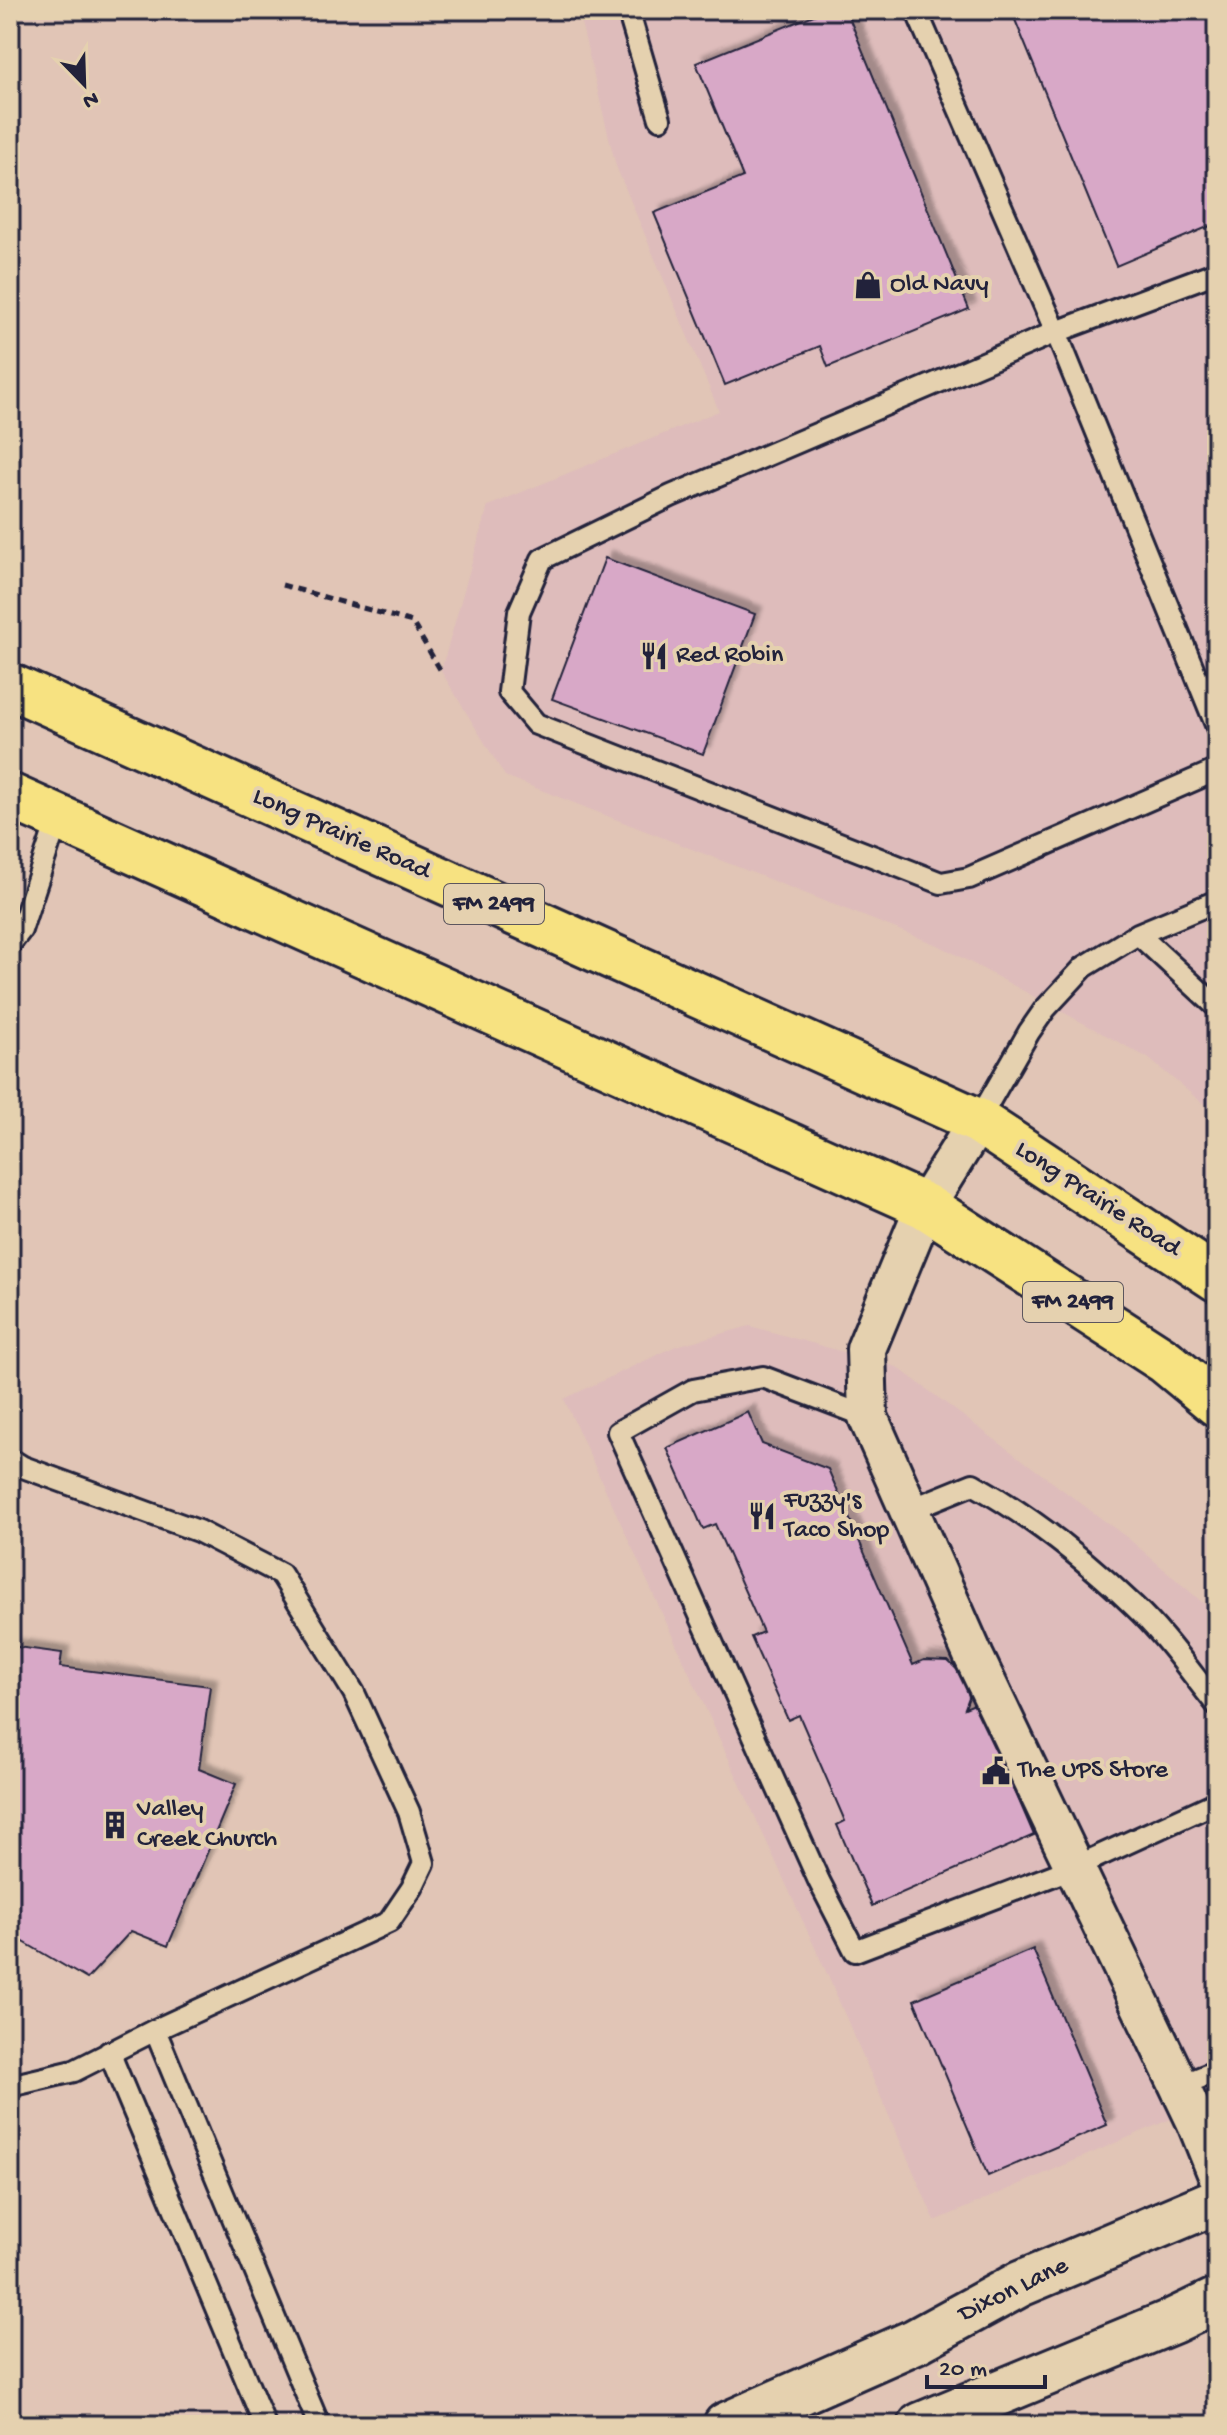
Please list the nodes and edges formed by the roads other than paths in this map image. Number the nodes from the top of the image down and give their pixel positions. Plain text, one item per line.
1 (628, 10) edge
2 (916, 10) edge
3 (660, 119) dead end
4 (1217, 272) edge
5 (1056, 332) junction
6 (10, 686) edge
7 (1217, 727) edge
8 (1217, 770) edge
9 (10, 796) edge
10 (58, 818) junction
11 (1217, 901) edge
12 (1138, 934) junction
13 (10, 944) edge
14 (1217, 1007) edge
15 (978, 1121) junction
16 (925, 1206) junction
17 (1217, 1279) edge
18 (1217, 1404) edge
19 (868, 1417) junction
20 (10, 1459) edge
21 (909, 1510) junction
22 (1217, 1705) edge
23 (1217, 1802) edge
24 (1075, 1867) junction
25 (155, 2030) junction
26 (109, 2052) junction
27 (1217, 2071) edge
28 (10, 2086) edge
29 (1179, 2086) junction
30 (1217, 2173) edge
31 (1217, 2201) edge
32 (1217, 2300) edge
33 (265, 2425) edge
34 (319, 2425) edge
35 (726, 2425) edge
36 (921, 2425) edge

1 - 3 lane
2 - 5 lane
4 - 5 lane
5 - 7 lane
5 - 8 lane
6 - 15 main road, Long Prairie Road / FM 2499
9 - 10 main road, FM 2499
10 - 13 lane
10 - 16 main road, FM 2499
11 - 12 lane
12 - 14 lane
12 - 15 lane
15 - 16 street
15 - 17 main road, Long Prairie Road / FM 2499
16 - 18 main road, FM 2499
16 - 19 street
19 - 21 street
19 - 24 lane
20 - 25 lane
21 - 22 lane
21 - 24 street
23 - 24 lane
24 - 29 street
25 - 26 lane
25 - 34 lane
26 - 28 lane
26 - 33 lane
27 - 29 lane
29 - 30 street
31 - 35 main road, Dixon Lane
32 - 36 main road

